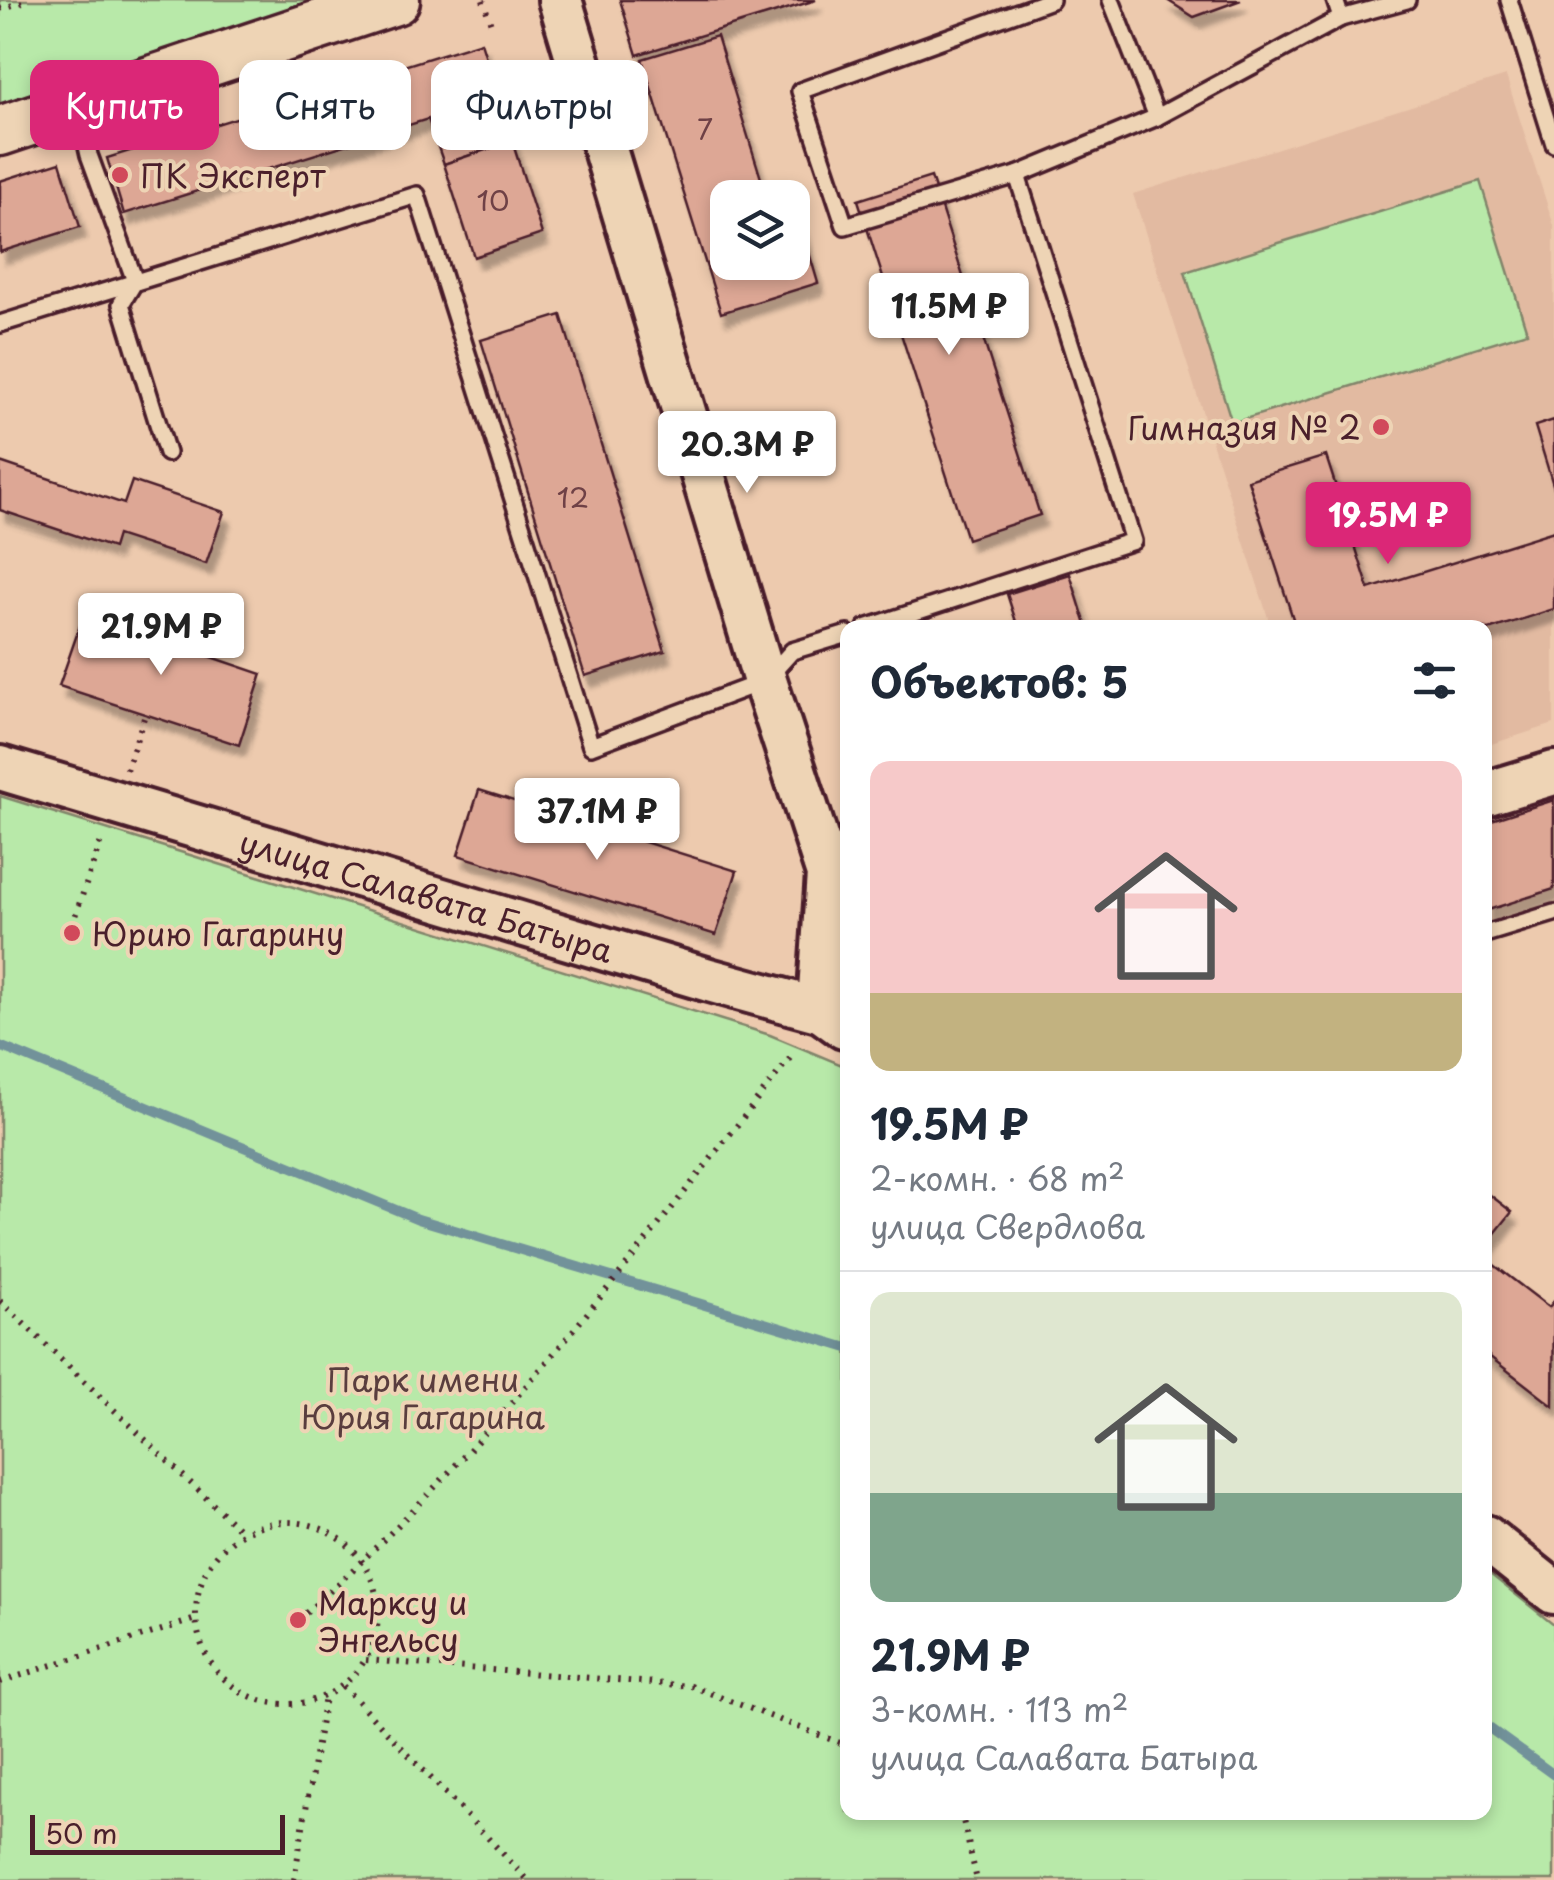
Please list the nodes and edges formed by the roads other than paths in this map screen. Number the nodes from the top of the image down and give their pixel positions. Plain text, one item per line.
1 (395, 0) edge
2 (560, 0) edge
3 (1051, 0) edge
4 (1110, 0) edge
5 (1335, 0) edge
6 (1406, 0) edge
7 (1509, 0) edge
8 (1340, 18) junction
9 (216, 60) edge
10 (1156, 117) junction
11 (30, 121) edge
12 (0, 131) edge
13 (1554, 144) edge
14 (88, 150) edge
15 (1017, 175) junction
16 (135, 281) junction
17 (0, 324) edge
18 (168, 453) dead end
19 (891, 620) edge
20 (840, 636) edge
21 (765, 681) junction
22 (0, 768) edge
23 (1554, 772) edge
24 (1492, 792) edge
25 (1554, 914) edge
26 (1492, 932) edge
27 (839, 1014) edge
28 (1492, 1542) edge
29 (1550, 1581) edge

1 - 9 main road
2 - 21 street
3 - 15 lane
4 - 10 lane
5 - 8 lane
6 - 8 lane
7 - 13 lane
8 - 10 lane
10 - 15 lane
11 - 12 main road
14 - 16 lane
15 - 19 lane
16 - 17 lane
16 - 18 lane
16 - 21 lane
20 - 21 lane
21 - 27 street
22 - 27 street, улица Салавата Батыра
23 - 24 street
25 - 26 lane
28 - 29 street

